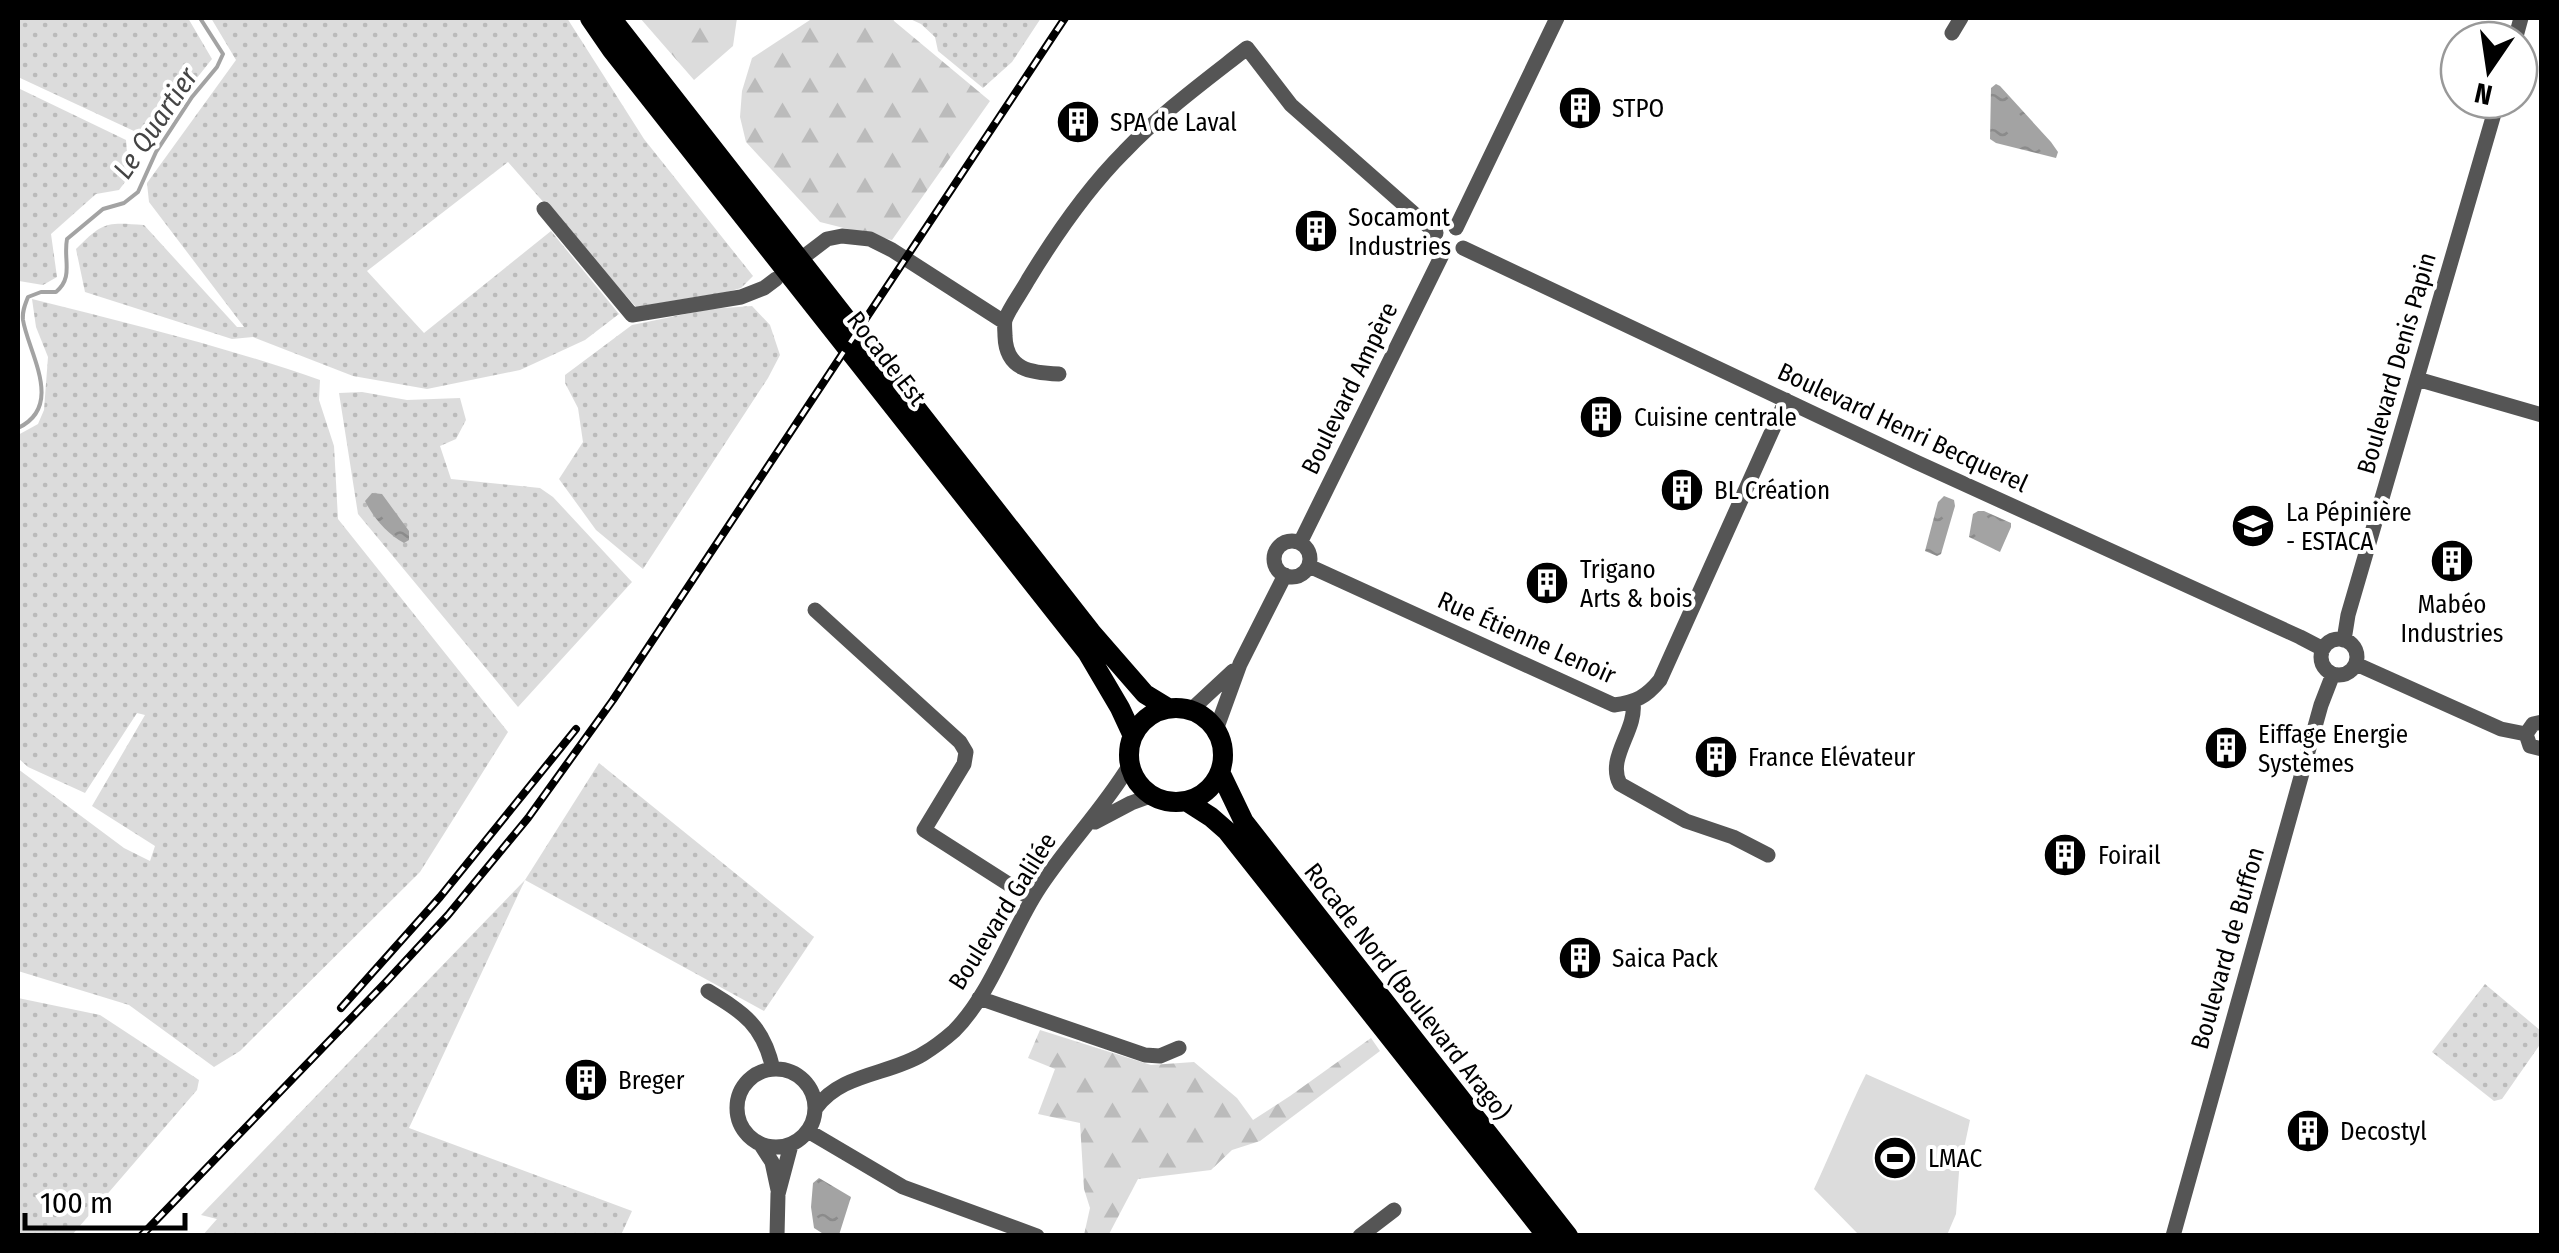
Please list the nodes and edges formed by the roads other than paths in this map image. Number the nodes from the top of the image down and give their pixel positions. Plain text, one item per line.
1 (590, 18) edge
2 (612, 18) edge
3 (1557, 18) edge
4 (1961, 18) edge
5 (1952, 33) dead end
6 (2492, 120) edge
7 (544, 209) dead end
8 (1456, 228) junction
9 (1436, 233) junction
10 (1462, 248) junction
11 (806, 255) dead end
12 (1442, 255) junction
13 (776, 279) dead end
14 (1004, 322) junction
15 (845, 333) junction
16 (861, 353) junction
17 (1059, 374) dead end
18 (2417, 379) junction
19 (1786, 400) junction
20 (2542, 415) edge
21 (1300, 542) junction
22 (1309, 566) junction
23 (1286, 575) junction
24 (815, 610) dead end
25 (2344, 640) junction
26 (2323, 650) junction
27 (1240, 664) junction
28 (2356, 664) junction
29 (2333, 674) junction
30 (1633, 702) junction
31 (1168, 708) junction
32 (1191, 710) junction
33 (2542, 722) edge
34 (1216, 730) junction
35 (2526, 734) junction
36 (1133, 736) junction
37 (2542, 749) edge
38 (1131, 764) junction
39 (1220, 772) junction
40 (1154, 795) junction
41 (1186, 801) junction
42 (1087, 826) junction
43 (1768, 854) dead end
44 (1032, 899) junction
45 (708, 991) dead end
46 (979, 998) junction
47 (1179, 1048) dead end
48 (773, 1069) junction
49 (856, 1079) junction
50 (807, 1084) junction
51 (816, 1108) junction
52 (808, 1131) junction
53 (761, 1145) junction
54 (791, 1145) junction
55 (778, 1194) junction
56 (1394, 1210) dead end
57 (777, 1236) edge
58 (1037, 1236) edge
59 (1360, 1236) edge
60 (1547, 1236) edge
61 (1568, 1236) edge
62 (2173, 1236) edge

1 - 15 main road, Rocade Est
2 - 15 main road, Rocade Est
3 - 8 street
4 - 5 street
6 - 18 street, Boulevard Denis Papin
7 - 13 street
8 - 9 street
8 - 10 street
9 - 12 street
9 - 14 street
10 - 12 street
10 - 19 street, Boulevard Henri Becquerel
11 - 14 street
12 - 21 street, Boulevard Ampère
14 - 17 street
15 - 16 main road
16 - 31 main road
16 - 36 main road, Rocade Est
18 - 20 street
18 - 25 street, Boulevard Denis Papin
19 - 26 street, Boulevard Henri Becquerel
19 - 30 street, Rue Étienne Lenoir
21 - 22 street
21 - 23 street
22 - 23 street
22 - 30 street, Rue Étienne Lenoir
23 - 27 street
24 - 44 street
25 - 26 street
25 - 28 street
26 - 29 street
27 - 32 street
27 - 34 street
28 - 29 street
28 - 35 street
29 - 62 street, Boulevard de Buffon
30 - 43 street
31 - 32 main road
31 - 36 main road
32 - 34 main road
33 - 35 street
34 - 39 main road
35 - 37 street
36 - 38 main road
38 - 40 main road
38 - 42 street, Boulevard Galilée
39 - 41 main road
39 - 61 main road, Rocade Nord (Boulevard Arago)
40 - 41 main road
40 - 42 street, Boulevard Galilée
41 - 60 main road
42 - 44 street, Boulevard Galilée
44 - 46 street, Boulevard Galilée
45 - 48 street
46 - 47 street
46 - 49 street, Boulevard Galilée
48 - 50 street
48 - 53 street
49 - 50 street, Boulevard Galilée
49 - 51 street, Boulevard Galilée
50 - 51 street
51 - 52 street
52 - 54 street
52 - 58 street
53 - 54 street
53 - 55 street
54 - 55 street
55 - 57 street
56 - 59 street

